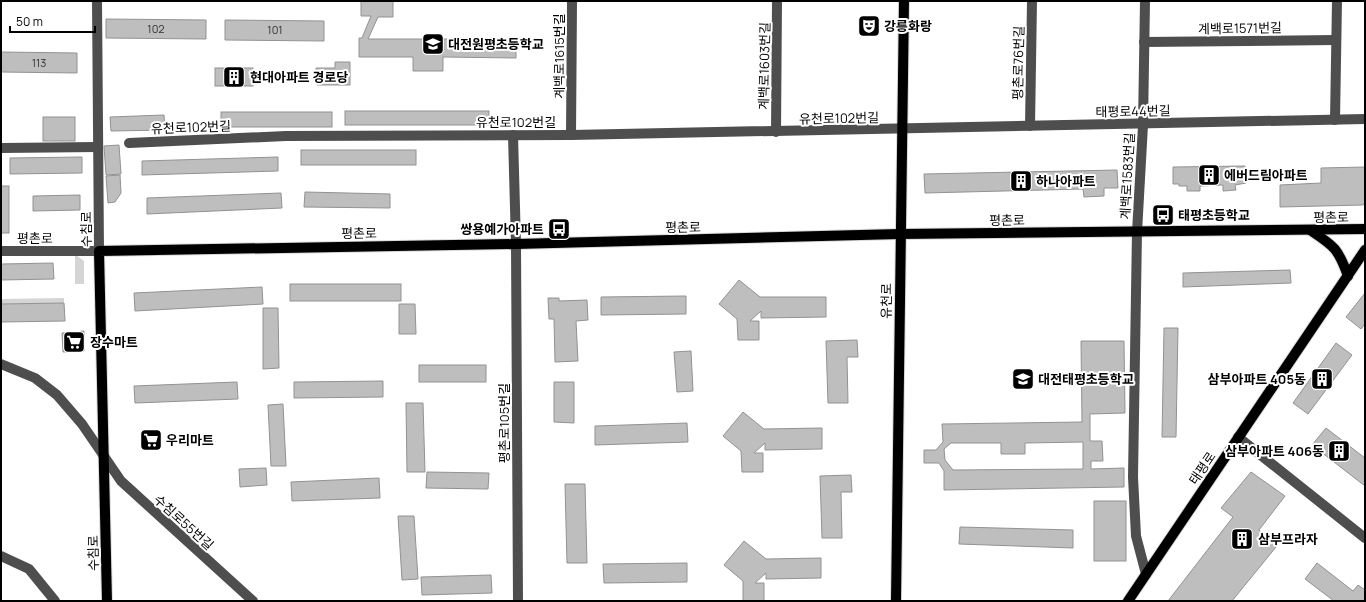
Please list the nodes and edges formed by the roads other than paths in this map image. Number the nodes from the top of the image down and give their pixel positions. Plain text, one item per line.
1 (97, 1) edge
2 (572, 1) edge
3 (777, 1) edge
4 (904, 1) edge
5 (1032, 1) edge
6 (1145, 1) edge
7 (1337, 1) edge
8 (1336, 40) junction
9 (1144, 42) junction
10 (1365, 119) edge
11 (1335, 120) junction
12 (1143, 125) junction
13 (1030, 126) junction
14 (902, 129) junction
15 (776, 132) junction
16 (513, 135) junction
17 (571, 135) junction
18 (129, 143) dead end
19 (98, 147) junction
20 (1, 148) edge
21 (1310, 230) junction
22 (1365, 230) edge
23 (1137, 232) junction
24 (900, 234) junction
25 (516, 244) junction
26 (1365, 250) edge
27 (1, 251) edge
28 (99, 251) junction
29 (1348, 276) junction
30 (1, 364) edge
31 (1238, 438) junction
32 (104, 457) junction
33 (1365, 538) edge
34 (1, 556) edge
35 (1146, 574) junction
36 (55, 601) edge
37 (107, 601) edge
38 (253, 601) edge
39 (518, 601) edge
40 (896, 601) edge
41 (1128, 601) edge

1 - 19 street, 수침로
2 - 17 street, 계백로1615번길
3 - 15 street, 계백로1603번길
4 - 14 main road, 유천로
5 - 13 street, 평촌로76번길
6 - 9 street, 계백로1583번길
7 - 8 street
8 - 9 street, 계백로1571번길
8 - 11 street
9 - 12 street, 계백로1583번길
10 - 11 street, 태평로44번길
11 - 12 street, 태평로44번길
12 - 13 street, 태평로44번길
12 - 23 street, 계백로1583번길
13 - 14 street, 태평로44번길
14 - 15 street, 유천로102번길
14 - 24 main road, 유천로
15 - 17 street, 유천로102번길
16 - 17 street, 유천로102번길
16 - 18 street, 유천로102번길
16 - 25 street, 평촌로105번길
19 - 20 street
19 - 28 street, 수침로
21 - 22 main road, 평촌로
21 - 23 main road, 평촌로
21 - 29 main road
23 - 24 main road, 평촌로
23 - 35 street, 계백로1583번길
24 - 25 main road, 평촌로
24 - 40 main road, 유천로
25 - 28 main road, 평촌로
25 - 39 street, 평촌로105번길
26 - 29 main road, 태평로
27 - 28 street, 평촌로
28 - 32 main road, 수침로
29 - 31 main road, 태평로
30 - 32 street
31 - 33 street
31 - 35 main road, 태평로
32 - 37 main road, 수침로
32 - 38 street, 수침로55번길
34 - 36 street
35 - 41 main road, 태평로

